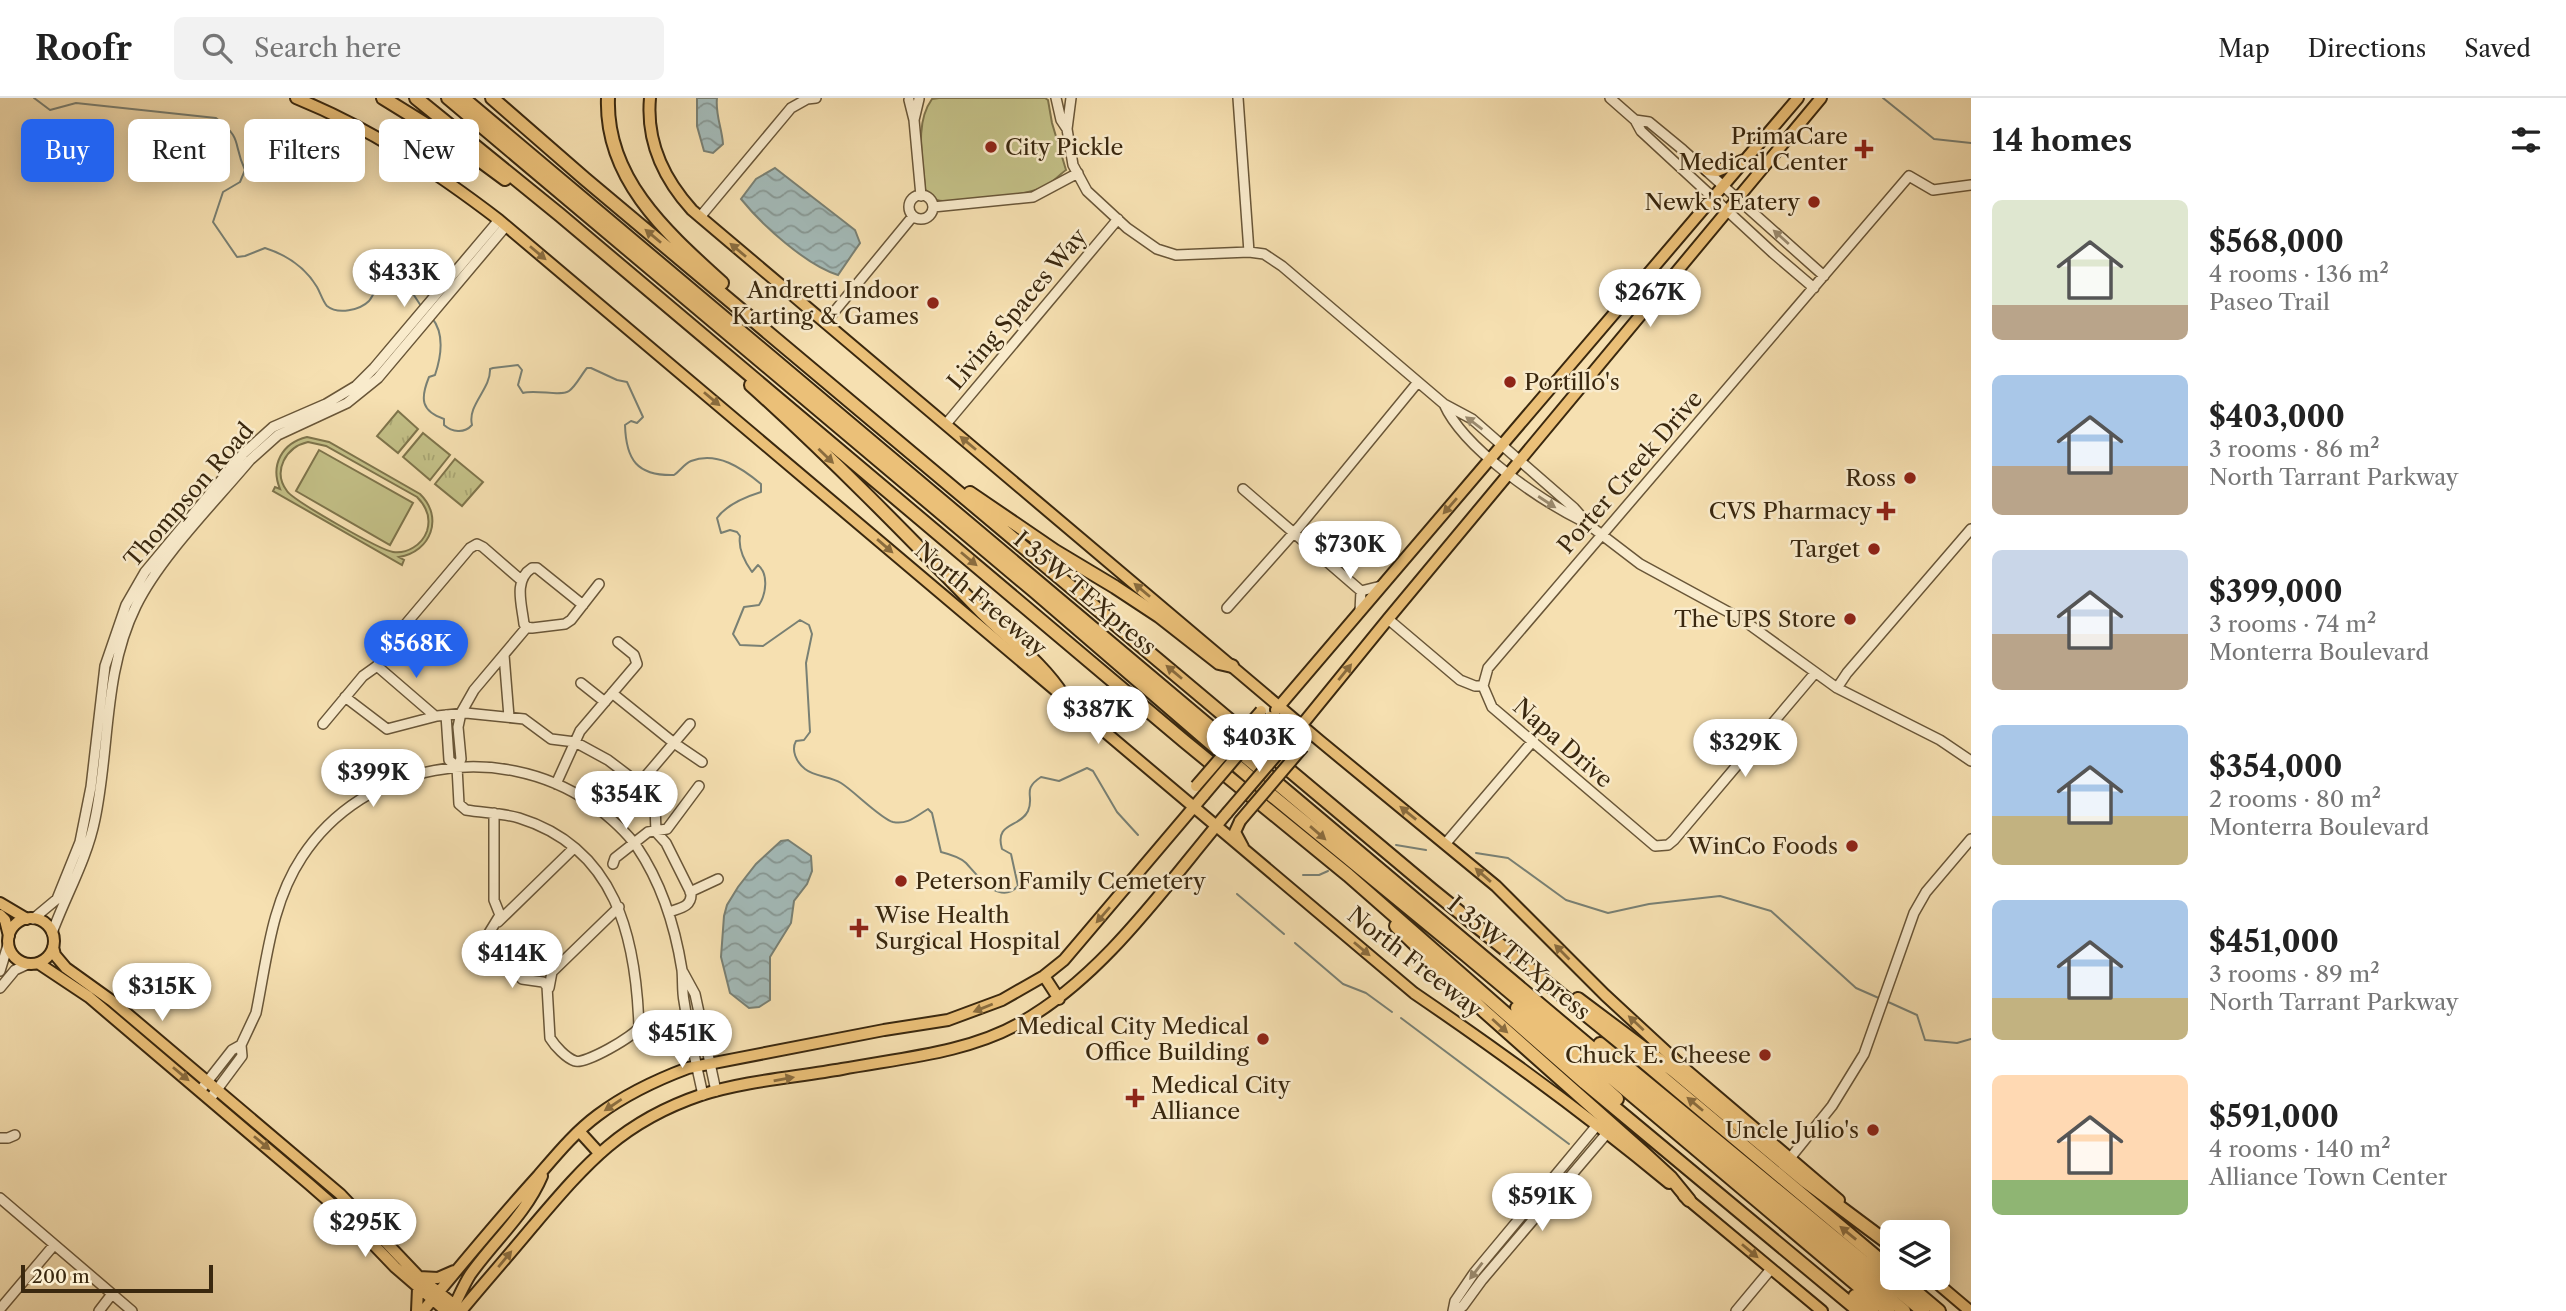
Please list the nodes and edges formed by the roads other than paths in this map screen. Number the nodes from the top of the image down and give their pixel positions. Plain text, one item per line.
1 (296, 98) edge
2 (383, 98) edge
3 (416, 98) edge
4 (448, 98) edge
5 (463, 98) edge
6 (492, 98) edge
7 (608, 98) edge
8 (650, 98) edge
9 (816, 98) edge
10 (1056, 98) edge
11 (1071, 98) edge
12 (1238, 98) edge
13 (1610, 98) edge
14 (1798, 98) edge
15 (1821, 98) edge
16 (913, 99) edge
17 (1635, 120) junction
18 (1066, 129) junction
19 (1746, 159) junction
20 (1707, 170) junction
21 (1078, 173) junction
22 (1971, 185) edge
23 (1723, 186) junction
24 (921, 196) junction
25 (1714, 197) junction
26 (1738, 199) junction
27 (933, 207) junction
28 (1728, 210) junction
29 (696, 214) junction
30 (560, 215) junction
31 (913, 216) junction
32 (1118, 219) junction
33 (502, 223) junction
34 (1249, 252) junction
35 (1824, 276) junction
36 (1814, 288) junction
37 (671, 308) junction
38 (825, 323) junction
39 (1418, 382) junction
40 (837, 390) junction
41 (1444, 404) junction
42 (946, 424) junction
43 (882, 429) junction
44 (1502, 445) junction
45 (1491, 458) junction
46 (1520, 461) junction
47 (1510, 474) junction
48 (1243, 489) dead end
49 (1589, 525) junction
50 (1971, 529) edge
51 (1294, 533) junction
52 (1602, 536) junction
53 (521, 580) junction
54 (599, 584) dead end
55 (1381, 586) junction
56 (1362, 591) junction
57 (583, 605) junction
58 (1227, 608) dead end
59 (1360, 611) junction
60 (1388, 619) junction
61 (527, 626) junction
62 (618, 642) dead end
63 (504, 655) junction
64 (377, 666) junction
65 (1232, 666) junction
66 (1815, 673) junction
67 (581, 682) dead end
68 (1483, 685) junction
69 (1837, 688) junction
70 (612, 693) junction
71 (1264, 693) junction
72 (1063, 696) junction
73 (345, 698) junction
74 (604, 702) junction
75 (1279, 706) junction
76 (461, 713) junction
77 (1265, 714) junction
78 (446, 715) junction
79 (435, 716) junction
80 (509, 717) junction
81 (323, 724) dead end
82 (690, 724) dead end
83 (1302, 725) junction
84 (458, 732) junction
85 (447, 733) junction
86 (1320, 741) junction
87 (1532, 741) junction
88 (575, 743) junction
89 (674, 743) junction
90 (1971, 761) edge
91 (702, 762) dead end
92 (457, 766) junction
93 (556, 784) junction
94 (639, 784) junction
95 (699, 786) dead end
96 (1200, 791) junction
97 (1180, 794) junction
98 (1195, 807) junction
99 (494, 813) junction
100 (1216, 827) junction
101 (656, 832) junction
102 (1971, 839) edge
103 (84, 843) junction
104 (1446, 843) junction
105 (636, 846) junction
106 (574, 848) junction
107 (1246, 852) junction
108 (599, 874) junction
109 (1348, 875) junction
110 (718, 879) dead end
111 (1432, 890) junction
112 (690, 892) junction
113 (0, 903) edge
114 (619, 907) junction
115 (669, 912) junction
116 (0, 915) edge
117 (30, 919) junction
118 (496, 923) junction
119 (52, 933) junction
120 (1457, 933) junction
121 (9, 941) junction
122 (53, 947) junction
123 (1466, 955) junction
124 (33, 964) junction
125 (0, 971) edge
126 (682, 971) junction
127 (1044, 976) junction
128 (0, 988) edge
129 (549, 992) junction
130 (1059, 999) junction
131 (241, 1045) junction
132 (712, 1064) junction
133 (696, 1066) junction
134 (204, 1086) junction
135 (716, 1091) junction
136 (213, 1095) junction
137 (703, 1095) junction
138 (1598, 1124) junction
139 (579, 1130) junction
140 (1608, 1132) junction
141 (15, 1135) dead end
142 (0, 1138) edge
143 (598, 1153) junction
144 (1791, 1157) junction
145 (546, 1167) junction
146 (0, 1198) edge
147 (1689, 1200) junction
148 (1880, 1235) edge
149 (1880, 1236) edge
150 (54, 1245) junction
151 (1880, 1260) edge
152 (459, 1268) junction
153 (1771, 1269) junction
154 (419, 1282) junction
155 (482, 1287) junction
156 (1914, 1290) edge
157 (1945, 1290) edge
158 (112, 1294) junction
159 (448, 1306) edge
160 (0, 1309) edge
161 (99, 1311) edge
162 (132, 1311) edge
163 (417, 1311) edge
164 (423, 1311) edge
165 (476, 1311) edge
166 (1455, 1311) edge
167 (1736, 1311) edge
168 (1822, 1311) edge
169 (1859, 1311) edge
170 (1872, 1311) edge
171 (1888, 1311) edge
172 (1904, 1311) edge
173 (1923, 1311) edge
174 (1939, 1311) edge
175 (1970, 1311) edge

1 - 33 main road, North Freeway
2 - 30 highway
3 - 30 highway, North Freeway
4 -> 123 highway, I 35W TEXpress
5 - 120 highway, I 35W TEXpress
40 -> 6 highway
7 - 40 highway
8 - 29 main road
9 - 29 street
10 - 18 street
11 - 18 street
12 - 34 street
13 - 17 street
14 - 19 main road
15 - 26 main road
16 - 24 street
17 - 20 street
17 - 25 street
18 - 21 street
19 - 20 main road
19 - 23 main road
20 - 23 street
21 - 27 street
21 - 32 street
22 - 35 street, Porter Creek Drive
23 - 25 main road
23 - 26 street
24 - 27 street
24 - 31 street
25 - 28 street
25 - 44 main road
26 - 28 main road
35 -> 26 street
27 - 31 street
28 - 36 street
28 - 46 main road
38 -> 29 main road
30 - 37 highway, North Freeway
31 - 38 street
32 - 34 street
32 - 42 street, Living Spaces Way
33 -> 72 main road, North Freeway
33 - 103 street, Thompson Road
34 - 39 street
35 - 36 street, Porter Creek Drive
36 - 52 street, Porter Creek Drive
37 -> 72 highway
37 -> 109 highway, North Freeway
38 - 42 main road
39 - 41 street
39 - 51 street
40 - 43 highway
44 -> 41 street
41 - 45 street
65 -> 42 main road
43 - 65 highway
111 -> 43 highway
44 - 45 main road
44 - 46 street
45 - 47 street
45 -> 55 main road
46 - 47 main road
46 - 49 street
47 -> 49 street
47 - 60 main road
48 - 51 street
49 - 52 street
50 - 69 street
51 - 56 street
51 - 58 street
52 - 66 street
52 - 68 street, Porter Creek Drive
53 - 57 street
53 - 61 street
53 - 64 street
54 - 57 street
55 - 56 street
55 - 59 main road
56 - 59 street
57 - 61 street
59 - 75 main road
60 - 68 street
83 -> 60 main road
61 - 63 street
62 - 70 street
63 - 76 street
63 - 80 street
64 - 73 street
64 - 79 street
65 - 71 main road
66 - 69 street
66 - 87 street, Napa Drive
67 - 74 street
68 - 87 street, Napa Drive
69 - 90 street
70 - 74 street
70 - 89 street
71 - 75 main road
71 - 77 main road
72 - 97 main road, North Freeway
73 - 79 street
73 - 81 street
74 - 88 street
75 - 77 main road
75 - 83 main road
76 - 78 street
76 - 80 street
76 - 84 street
77 - 96 main road, bridge
78 - 79 street
78 - 85 street
80 - 88 street
82 - 89 street
83 - 86 main road
83 - 100 main road, bridge
84 - 85 street
84 - 92 street
85 - 92 street
104 -> 86 main road
86 - 107 main road, bridge
87 - 104 street
88 - 93 street
88 - 94 street
89 - 91 street
89 - 94 street
92 - 93 street
92 - 99 street
92 - 131 street
93 - 105 street
94 - 101 street
95 - 101 street
96 - 97 main road
96 - 98 main road
97 - 98 main road, North Freeway
98 - 100 main road, North Freeway
98 -> 127 main road
99 - 106 street
99 - 118 street
100 - 107 main road, North Freeway
100 - 130 main road
101 - 105 street
101 - 112 street
102 - 144 street
103 - 117 street, Thompson Road
103 - 119 street, Thompson Road
144 -> 104 main road
105 - 108 street
105 - 115 street
106 - 108 street
106 - 118 street
107 -> 138 main road, North Freeway
108 - 114 street
109 -> 147 highway
109 - 169 highway, North Freeway
110 - 112 street
111 - 149 highway
151 -> 111 highway
112 - 115 street
113 - 117 main road
114 - 129 street
114 - 129 street
115 - 126 street
116 - 121 main road
117 - 119 main road
117 - 121 main road
118 - 129 street
119 - 122 main road
120 - 172 highway, I 35W TEXpress
120 - 173 highway
121 - 124 main road
121 - 125 street
122 - 124 main road
122 - 134 main road
123 - 170 highway
123 - 171 highway, I 35W TEXpress
124 - 128 street
124 -> 134 main road
126 - 132 street
126 - 133 street
127 - 130 main road
127 -> 132 main road
135 -> 130 main road
131 - 134 street
131 - 136 street
132 - 133 main road
132 - 135 street
133 - 137 street
133 -> 139 main road
134 - 136 main road
135 - 137 main road
136 - 154 main road
137 - 143 main road
138 - 140 main road, North Freeway
138 -> 166 street
139 - 143 main road
139 - 145 main road
140 - 147 main road, North Freeway
140 - 166 street
141 - 142 street
155 -> 143 main road
144 - 148 main road
145 - 152 main road
145 - 159 main road
146 - 150 street
147 -> 153 main road, North Freeway
150 - 158 street
150 - 160 street
152 - 154 main road
152 - 159 main road
153 - 167 street
153 - 168 main road, North Freeway
154 - 159 main road
154 - 163 main road
155 - 159 main road
155 - 165 main road
156 - 174 highway
157 - 175 main road
158 - 161 street
158 - 162 street
159 - 164 main road

